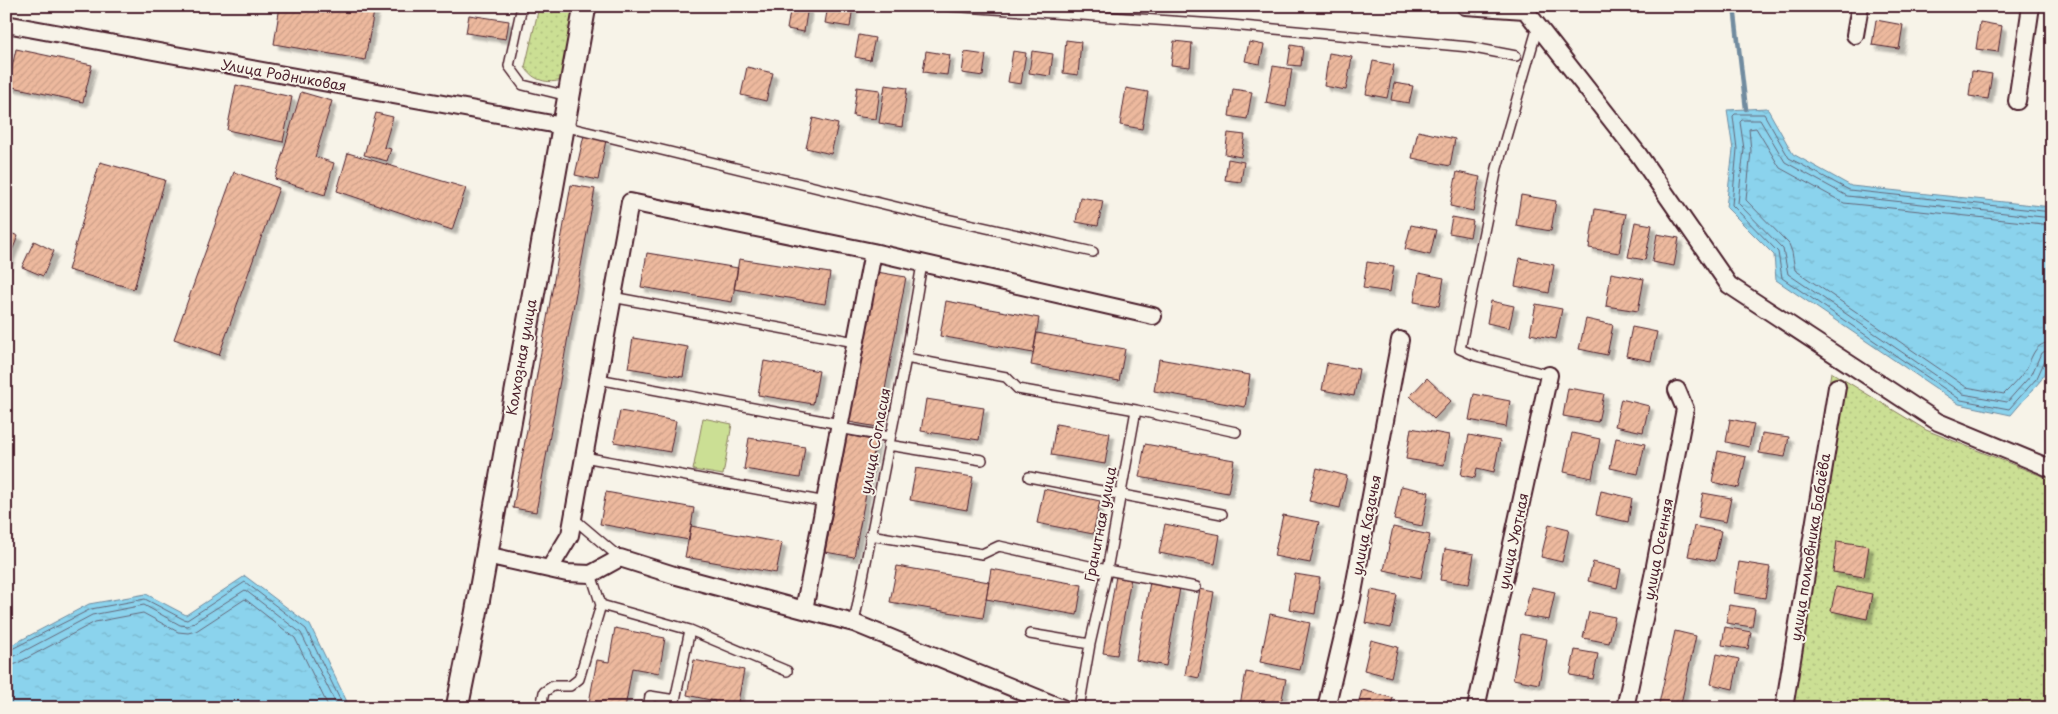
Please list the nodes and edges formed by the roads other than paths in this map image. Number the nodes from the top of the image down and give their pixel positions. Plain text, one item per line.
1 (522, 6) edge
2 (585, 6) edge
3 (948, 6) edge
4 (1465, 6) edge
5 (1860, 6) edge
6 (2031, 6) edge
7 (1524, 8) edge
8 (6, 24) edge
9 (1538, 26) junction
10 (1856, 35) dead end
11 (1516, 56) dead end
12 (568, 96) junction
13 (2017, 101) dead end
14 (562, 126) junction
15 (872, 252) junction
16 (1093, 252) dead end
17 (922, 264) junction
18 (612, 298) junction
19 (1153, 316) dead end
20 (1400, 340) dead end
21 (855, 342) junction
22 (906, 358) junction
23 (1549, 375) joint
24 (598, 379) junction
25 (1837, 387) dead end
26 (1677, 390) dead end
27 (1136, 410) junction
28 (840, 426) junction
29 (1236, 432) dead end
30 (889, 441) junction
31 (584, 457) junction
32 (982, 460) dead end
33 (2052, 469) edge
34 (1029, 477) dead end
35 (1120, 493) junction
36 (826, 502) junction
37 (1222, 514) dead end
38 (573, 518) junction
39 (870, 535) junction
40 (486, 556) junction
41 (620, 558) junction
42 (550, 568) junction
43 (1107, 570) junction
44 (591, 574) junction
45 (1196, 587) dead end
46 (601, 605) junction
47 (804, 610) junction
48 (854, 623) junction
49 (690, 630) junction
50 (1030, 634) dead end
51 (1090, 644) junction
52 (787, 670) dead end
53 (457, 708) edge
54 (541, 708) edge
55 (648, 708) edge
56 (1062, 708) edge
57 (1079, 708) edge
58 (1326, 708) edge
59 (1476, 708) edge
60 (1625, 708) edge
61 (1784, 708) edge

1 - 12 lane
2 - 12 street, Колхозная улица
3 - 11 lane
4 - 7 street
5 - 10 street
6 - 13 street
7 - 9 street
8 - 14 street, Улица Родниковая
9 - 23 lane
9 - 33 street
12 - 14 street, Колхозная улица
14 - 16 lane
14 - 40 street, Колхозная улица
15 - 17 street
15 - 18 street
15 - 21 street
17 - 19 street
17 - 22 lane, улица Согласия
18 - 21 lane
18 - 24 street
20 - 58 street, улица Казачья
21 - 28 street
22 - 27 lane
22 - 30 lane, улица Согласия
23 - 59 street, улица Уютная
24 - 28 lane
24 - 31 street
25 - 61 street, улица полковника Бабаёва
26 - 60 street, улица Осенняя
27 - 29 lane
27 - 35 lane, Гранитная улица
28 - 30 lane
28 - 36 street
30 - 32 lane
30 - 39 lane, улица Согласия
31 - 36 lane
31 - 38 street
34 - 35 lane
35 - 37 lane
35 - 43 lane, Гранитная улица
36 - 47 street
38 - 41 lane
38 - 42 street
39 - 43 lane
39 - 48 lane, улица Согласия
40 - 42 street
40 - 53 street, Колхозная улица
41 - 44 street
41 - 47 street
42 - 44 street
43 - 45 lane
43 - 51 lane, Гранитная улица
44 - 46 lane
46 - 49 lane
46 - 54 lane
47 - 48 street
48 - 56 street
49 - 52 lane
49 - 55 lane
50 - 51 lane
51 - 57 lane, Гранитная улица

